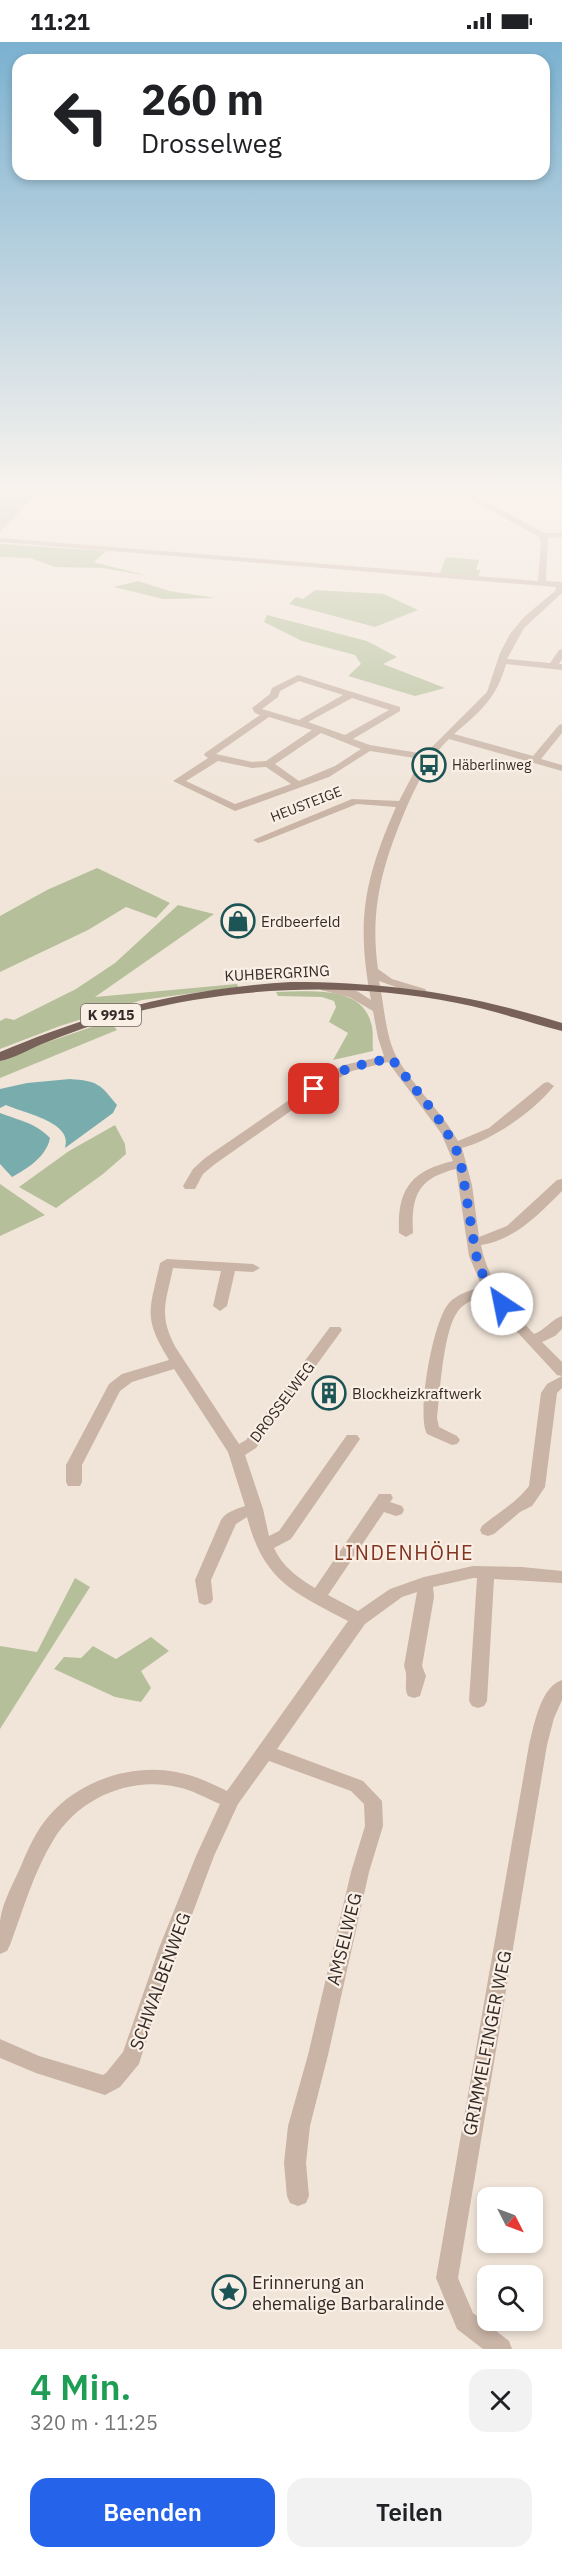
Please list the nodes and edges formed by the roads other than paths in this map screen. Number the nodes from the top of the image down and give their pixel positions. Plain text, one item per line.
1 (550, 600) edge
2 (562, 652) edge
3 (502, 660) junction
4 (557, 666) edge
5 (351, 695) junction
6 (267, 714) junction
7 (300, 723) junction
8 (562, 727) edge
9 (320, 729) junction
10 (447, 735) junction
11 (346, 739) junction
12 (368, 748) junction
13 (428, 757) junction
14 (216, 758) junction
15 (535, 760) junction
16 (268, 764) junction
17 (562, 768) edge
18 (297, 784) junction
19 (403, 804) junction
20 (258, 840) dead end
21 (371, 970) junction
22 (320, 986) junction
23 (375, 988) junction
24 (421, 992) junction
25 (379, 1009) junction
26 (562, 1027) edge
27 (0, 1056) edge
28 (391, 1058) junction
29 (548, 1086) dead end
30 (455, 1146) junction
31 (461, 1164) junction
32 (562, 1183) edge
33 (190, 1186) dead end
34 (406, 1233) dead end
35 (475, 1242) junction
36 (229, 1266) junction
37 (253, 1268) dead end
38 (491, 1289) junction
39 (220, 1305) dead end
40 (562, 1321) edge
41 (335, 1330) dead end
42 (532, 1340) junction
43 (178, 1362) junction
44 (562, 1371) edge
45 (562, 1382) edge
46 (352, 1439) dead end
47 (452, 1440) dead end
48 (236, 1452) junction
49 (74, 1482) dead end
50 (387, 1504) dead end
51 (255, 1509) junction
52 (488, 1530) dead end
53 (264, 1546) junction
54 (486, 1571) junction
55 (562, 1577) edge
56 (424, 1582) junction
57 (318, 1596) junction
58 (206, 1599) dead end
59 (359, 1619) junction
60 (562, 1687) edge
61 (414, 1691) dead end
62 (478, 1701) dead end
63 (264, 1752) junction
64 (231, 1800) junction
65 (0, 1945) edge
66 (0, 2048) edge
67 (298, 2196) dead end
68 (498, 2349) edge

1 - 3 street
2 - 4 street
3 - 4 street
3 - 10 street
5 - 6 street
5 - 7 street
5 - 11 street
6 - 7 street
6 - 14 street
7 - 9 street
8 - 15 street
9 - 11 street
9 - 16 street
10 - 13 street
10 - 15 street
11 - 12 street
12 - 13 street
12 - 18 street
13 - 19 street
14 - 16 street
14 - 18 street
15 - 17 street
16 - 18 street
19 - 20 street, HEUSTEIGE
19 - 21 street
21 - 23 street
21 - 24 street
22 - 23 main road, KUHBERGRING / K 9915
22 - 25 street
22 - 27 main road, KUHBERGRING / K 9915
23 - 24 main road, KUHBERGRING / K 9915
23 - 25 street
24 - 26 main road, KUHBERGRING / K 9915
25 - 28 street
28 - 30 street
28 - 33 street
29 - 30 street
30 - 31 street
31 - 34 street
31 - 35 street
32 - 35 street
35 - 38 street
36 - 37 street, DROSSELWEG
36 - 39 street
36 - 43 street, DROSSELWEG
38 - 42 street
38 - 47 street
40 - 42 street
41 - 48 street, DROSSELWEG
42 - 44 street
43 - 48 street, DROSSELWEG
43 - 49 street
45 - 52 street
46 - 53 street
48 - 51 street, DROSSELWEG
50 - 57 street
51 - 53 street, DROSSELWEG
51 - 58 street
53 - 57 street, DROSSELWEG
54 - 55 street, SCHWALBENWEG
54 - 56 street, SCHWALBENWEG
54 - 62 street
56 - 59 street, SCHWALBENWEG
56 - 61 street
57 - 59 street, DROSSELWEG
59 - 63 street, SCHWALBENWEG
60 - 68 street, GRIMMELFINGER WEG
63 - 64 street, SCHWALBENWEG
63 - 67 street, AMSELWEG
64 - 65 street
64 - 66 street, SCHWALBENWEG

